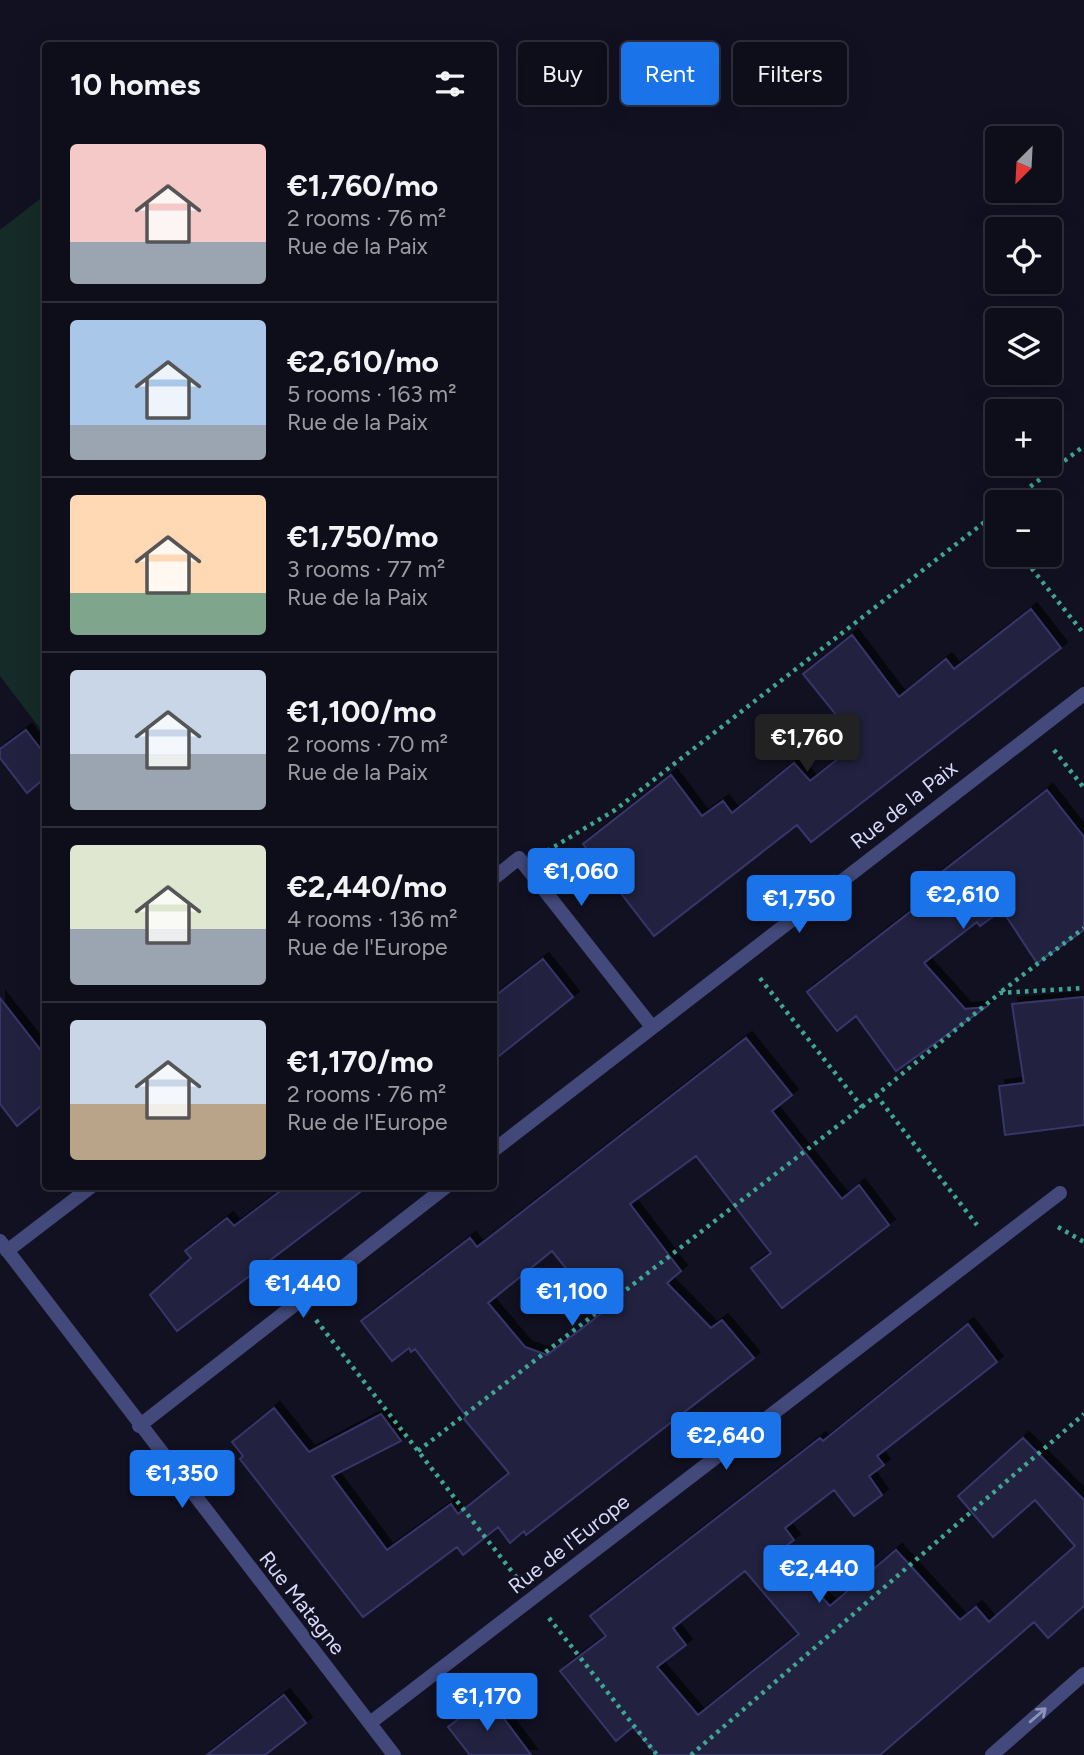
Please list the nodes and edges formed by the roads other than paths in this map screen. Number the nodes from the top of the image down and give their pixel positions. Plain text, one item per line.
1 (1084, 694) edge
2 (497, 876) edge
3 (652, 1027) junction
4 (497, 1148) edge
5 (86, 1190) edge
6 (442, 1190) edge
7 (1060, 1193) dead end
8 (4, 1246) edge
9 (139, 1426) junction
10 (1084, 1674) edge
11 (370, 1723) junction
12 (394, 1755) edge
13 (992, 1755) edge

1 - 3 street, Rue de la Paix
2 - 3 street
3 - 4 street, Rue de la Paix
5 - 8 street
6 - 9 street
7 - 11 street, Rue de l'Europe
8 - 9 street, Rue Matagne
9 - 11 street, Rue Matagne
13 -> 10 street
11 - 12 street, Rue Matagne

